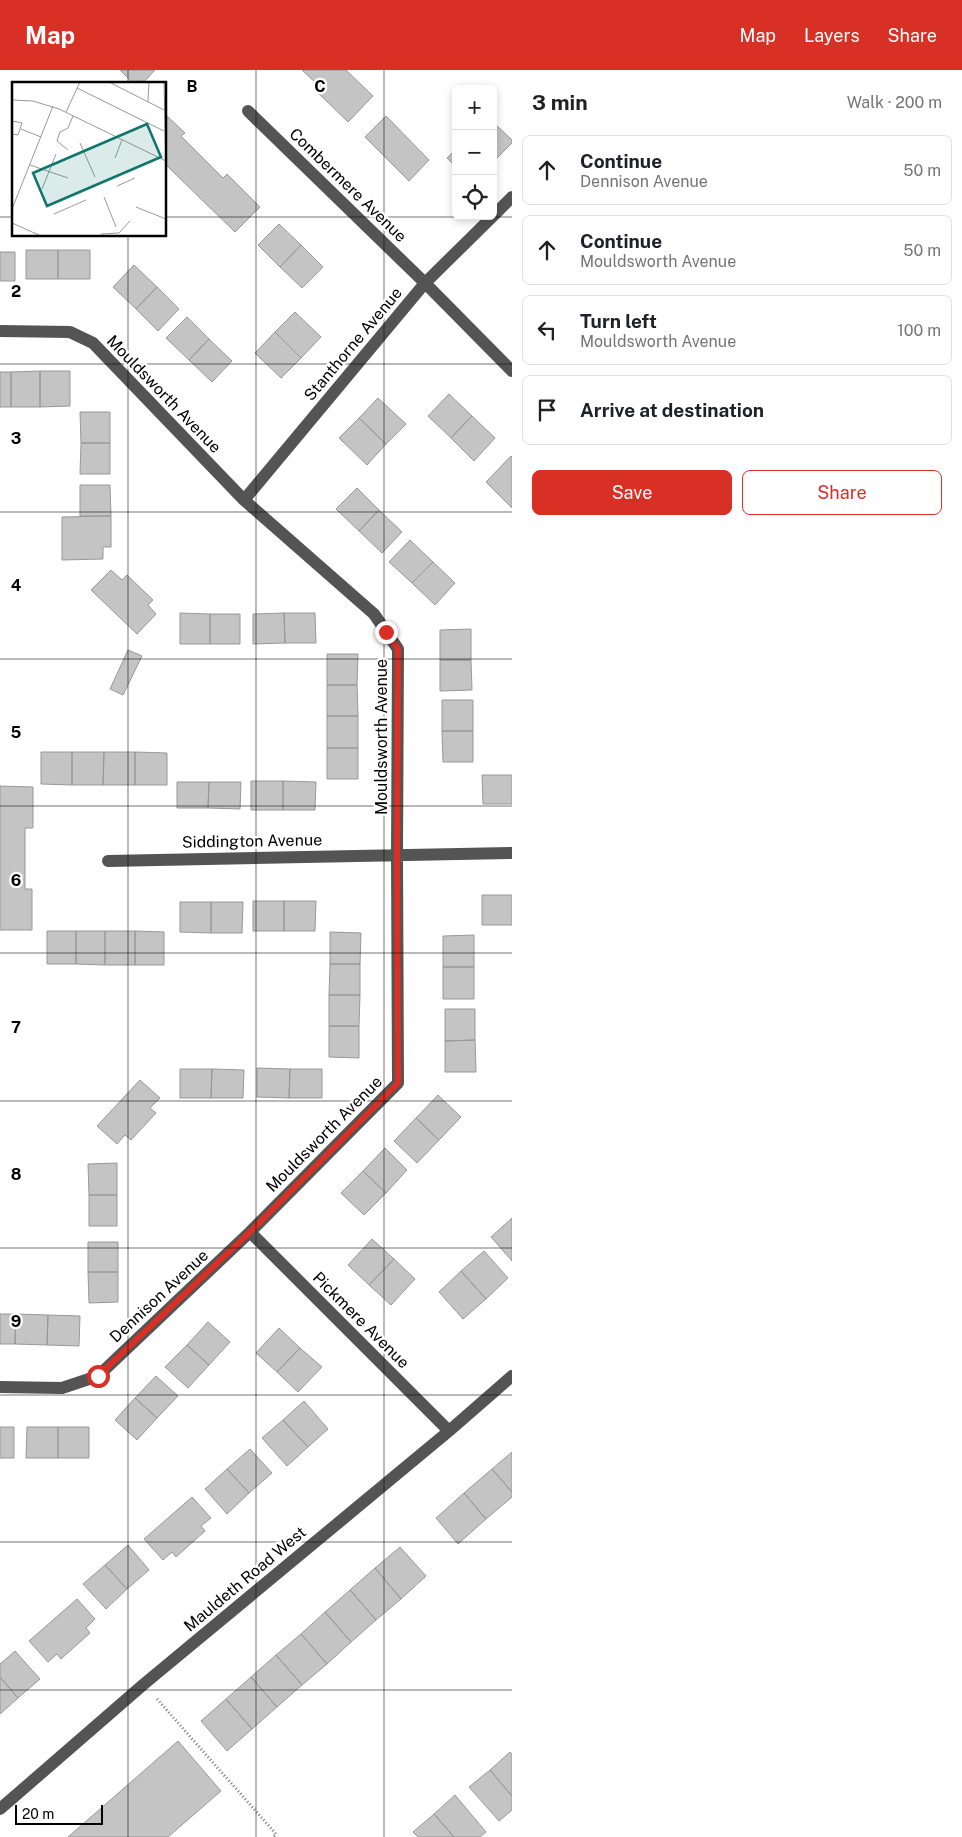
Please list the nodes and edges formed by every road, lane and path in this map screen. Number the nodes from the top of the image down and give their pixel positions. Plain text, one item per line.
1 (248, 111) dead end
2 (512, 197) edge
3 (497, 212) edge
4 (489, 220) edge
5 (425, 283) junction
6 (0, 331) edge
7 (512, 371) edge
8 (244, 500) junction
9 (512, 853) edge
10 (397, 855) junction
11 (108, 861) dead end
12 (250, 1232) junction
13 (512, 1376) edge
14 (0, 1388) edge
15 (449, 1431) junction
16 (144, 1684) junction
17 (0, 1810) edge
18 (273, 1837) edge

1 - 5 street, Combermere Avenue
2 - 3 street, Stanthorne Avenue
4 - 5 street, Stanthorne Avenue
5 - 7 street, Combermere Avenue
5 - 8 street, Stanthorne Avenue
6 - 8 street, Mouldsworth Avenue
8 - 10 street, Mouldsworth Avenue
9 - 10 street, Siddington Avenue
10 - 11 street, Siddington Avenue
10 - 12 street, Mouldsworth Avenue
12 - 14 street, Dennison Avenue
12 - 15 street, Pickmere Avenue
13 - 15 street, Mauldeth Road West
15 - 16 street, Mauldeth Road West
16 - 17 street, Mauldeth Road West
16 - 18 path

